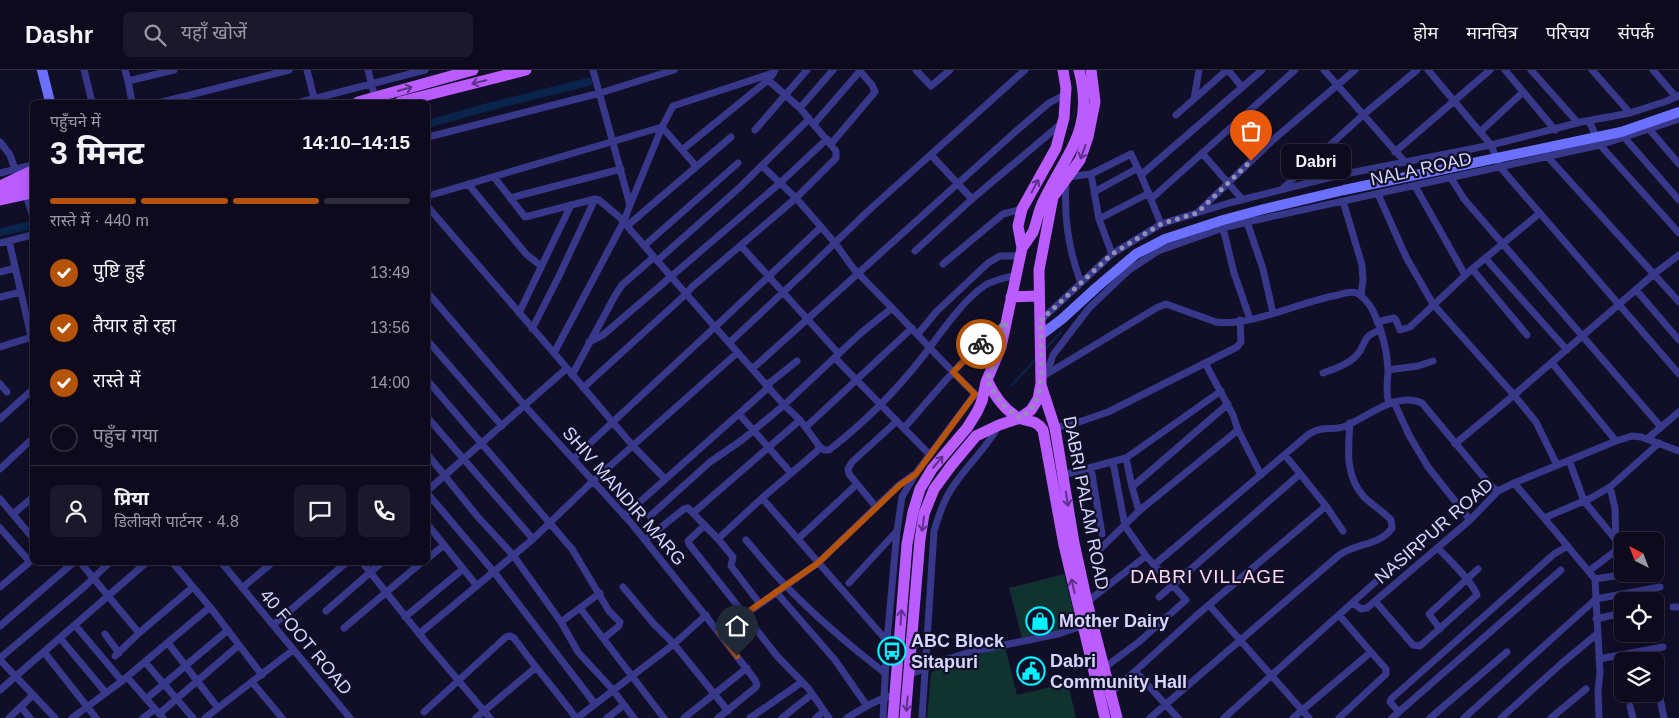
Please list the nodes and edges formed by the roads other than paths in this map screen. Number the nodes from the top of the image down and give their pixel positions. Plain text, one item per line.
1 (42, 70) edge
2 (49, 70) edge
3 (84, 70) edge
4 (125, 70) edge
5 (174, 70) edge
6 (289, 70) edge
7 (307, 70) edge
8 (368, 70) edge
9 (426, 70) edge
10 (473, 70) edge
11 (526, 70) edge
12 (593, 70) edge
13 (674, 70) edge
14 (807, 70) edge
15 (833, 70) edge
16 (859, 70) edge
17 (916, 70) edge
18 (950, 70) edge
19 (1025, 70) edge
20 (1063, 70) edge
21 (1079, 70) edge
22 (1091, 70) edge
23 (1199, 70) edge
24 (1228, 70) edge
25 (1262, 70) edge
26 (1295, 70) edge
27 (1324, 70) edge
28 (1355, 70) edge
29 (1416, 70) edge
30 (1428, 70) edge
31 (1490, 70) edge
32 (1505, 70) edge
33 (1531, 70) edge
34 (1592, 70) edge
35 (1653, 70) edge
36 (774, 72) edge
37 (768, 80) junction
38 (128, 81) junction
39 (372, 84) junction
40 (1337, 85) junction
41 (1242, 87) junction
42 (599, 90) junction
43 (1523, 92) junction
44 (1066, 94) junction
45 (785, 96) junction
46 (1677, 96) edge
47 (375, 98) junction
48 (1194, 99) junction
49 (50, 100) edge
50 (56, 100) edge
51 (92, 100) edge
52 (132, 100) edge
53 (170, 100) edge
54 (315, 100) edge
55 (318, 100) edge
56 (366, 100) edge
57 (408, 100) edge
58 (1454, 100) junction
59 (800, 108) junction
60 (1679, 112) edge
61 (1363, 114) junction
62 (1630, 114) junction
63 (1176, 115) dead end
64 (1679, 120) edge
65 (1589, 121) junction
66 (812, 122) junction
67 (1063, 122) junction
68 (1578, 123) junction
69 (662, 128) junction
70 (1649, 129) junction
71 (755, 130) dead end
72 (1555, 130) junction
73 (1480, 132) junction
74 (430, 136) edge
75 (731, 136) dead end
76 (1624, 137) junction
77 (1598, 141) junction
78 (0, 142) edge
79 (614, 142) junction
80 (829, 142) junction
81 (1490, 145) junction
82 (682, 150) junction
83 (1395, 152) junction
84 (1202, 153) junction
85 (931, 155) junction
86 (1547, 156) junction
87 (1405, 162) junction
88 (1498, 162) junction
89 (738, 163) dead end
90 (1679, 164) edge
91 (30, 165) edge
92 (696, 166) junction
93 (762, 166) junction
94 (1138, 168) junction
95 (15, 169) junction
96 (620, 169) junction
97 (30, 172) edge
98 (0, 173) edge
99 (1091, 174) junction
100 (1142, 175) junction
101 (494, 177) junction
102 (1067, 178) junction
103 (1451, 178) junction
104 (780, 183) junction
105 (958, 183) junction
106 (1228, 183) junction
107 (468, 184) junction
108 (0, 186) edge
109 (1415, 186) junction
110 (1282, 190) junction
111 (0, 191) edge
112 (1094, 192) junction
113 (30, 193) edge
114 (30, 193) edge
115 (1378, 194) junction
116 (430, 195) edge
117 (1150, 196) junction
118 (510, 198) junction
119 (796, 198) junction
120 (595, 199) junction
121 (972, 199) junction
122 (0, 200) edge
123 (1242, 200) junction
124 (1679, 200) edge
125 (1343, 201) junction
126 (1229, 203) junction
127 (571, 205) junction
128 (630, 205) junction
129 (430, 209) edge
130 (1022, 209) junction
131 (1197, 213) junction
132 (1540, 213) junction
133 (1099, 220) junction
134 (1236, 221) junction
135 (1247, 222) junction
136 (626, 223) junction
137 (1161, 224) junction
138 (820, 227) junction
139 (1224, 228) junction
140 (838, 231) dead end
141 (1679, 233) edge
142 (30, 236) edge
143 (9, 241) junction
144 (0, 243) edge
145 (835, 243) junction
146 (1503, 244) junction
147 (644, 246) junction
148 (741, 246) junction
149 (915, 251) dead end
150 (1022, 252) junction
151 (1112, 254) junction
152 (1679, 254) edge
153 (1485, 258) junction
154 (656, 259) junction
155 (943, 264) dead end
156 (542, 266) junction
157 (15, 268) junction
158 (1472, 269) junction
159 (0, 272) edge
160 (859, 274) junction
161 (1654, 274) junction
162 (1016, 275) junction
163 (1465, 275) junction
164 (670, 276) junction
165 (769, 276) junction
166 (1081, 283) junction
167 (1636, 290) junction
168 (21, 292) junction
169 (783, 293) junction
170 (686, 294) junction
171 (430, 295) edge
172 (1011, 296) junction
173 (1038, 296) junction
174 (1361, 296) junction
175 (0, 297) edge
176 (1679, 302) edge
177 (1433, 304) junction
178 (1620, 304) junction
179 (892, 308) junction
180 (518, 313) junction
181 (1273, 313) junction
182 (807, 319) junction
183 (1250, 319) junction
184 (1240, 320) junction
185 (1040, 321) junction
186 (1006, 322) junction
187 (1378, 326) junction
188 (715, 327) junction
189 (532, 328) junction
190 (912, 328) junction
191 (30, 330) edge
192 (918, 334) junction
193 (1527, 335) dead end
194 (1584, 335) junction
195 (1041, 337) junction
196 (30, 340) edge
197 (1679, 340) edge
198 (589, 342) junction
199 (728, 342) junction
200 (430, 343) edge
201 (0, 347) edge
202 (929, 348) junction
203 (1567, 350) junction
204 (554, 353) junction
205 (737, 353) junction
206 (837, 356) junction
207 (798, 360) dead end
208 (1433, 360) dead end
209 (1205, 363) junction
210 (1552, 363) junction
211 (566, 369) junction
212 (752, 369) junction
213 (1388, 370) junction
214 (953, 372) junction
215 (1323, 373) dead end
216 (1679, 374) edge
217 (572, 375) junction
218 (1042, 376) junction
219 (858, 380) junction
220 (987, 380) junction
221 (430, 383) edge
222 (0, 384) edge
223 (768, 386) junction
224 (583, 388) junction
225 (1221, 391) junction
226 (7, 392) dead end
227 (30, 392) edge
228 (1514, 395) junction
229 (978, 397) junction
230 (1392, 403) junction
231 (881, 404) junction
232 (1228, 404) junction
233 (784, 405) junction
234 (525, 406) junction
235 (1679, 412) edge
236 (739, 414) junction
237 (1020, 418) junction
238 (0, 419) edge
239 (430, 420) edge
240 (800, 420) junction
241 (897, 421) junction
242 (614, 423) junction
243 (1350, 423) junction
244 (999, 425) junction
245 (502, 426) junction
246 (806, 427) junction
247 (1661, 427) junction
248 (904, 428) junction
249 (1055, 428) junction
250 (753, 430) junction
251 (1238, 430) junction
252 (1647, 439) junction
253 (30, 441) edge
254 (1616, 441) junction
255 (1659, 443) junction
256 (482, 444) junction
257 (1455, 444) junction
258 (632, 446) junction
259 (769, 447) junction
260 (820, 448) junction
261 (1679, 451) edge
262 (930, 455) junction
263 (1285, 455) junction
264 (430, 457) edge
265 (1126, 458) junction
266 (463, 459) junction
267 (573, 459) junction
268 (1569, 460) junction
269 (1113, 462) junction
270 (1558, 464) junction
271 (1091, 468) junction
272 (0, 469) edge
273 (791, 473) junction
274 (916, 474) junction
275 (1300, 474) junction
276 (445, 475) junction
277 (1063, 475) junction
278 (1261, 476) junction
279 (665, 479) junction
280 (593, 481) junction
281 (1514, 483) junction
282 (857, 484) junction
283 (1132, 487) junction
284 (1610, 487) junction
285 (430, 488) edge
286 (1498, 491) junction
287 (430, 496) edge
288 (762, 498) junction
289 (0, 499) edge
290 (30, 500) edge
291 (1584, 501) junction
292 (1326, 506) junction
293 (876, 507) junction
294 (1139, 511) junction
295 (693, 513) junction
296 (13, 514) junction
297 (624, 516) junction
298 (650, 516) dead end
299 (1544, 518) junction
300 (1470, 520) junction
301 (550, 523) junction
302 (705, 525) junction
303 (1125, 526) junction
304 (0, 528) edge
305 (430, 528) edge
306 (897, 531) junction
307 (1343, 531) dead end
308 (1616, 532) edge
309 (30, 534) edge
310 (1102, 534) dead end
311 (1614, 538) edge
312 (532, 539) junction
313 (718, 539) junction
314 (798, 539) junction
315 (645, 540) junction
316 (746, 540) dead end
317 (444, 545) junction
318 (1568, 546) junction
319 (1438, 548) junction
320 (1100, 549) dead end
321 (1614, 552) edge
322 (513, 555) junction
323 (430, 556) edge
324 (1146, 556) junction
325 (1401, 559) dead end
326 (30, 560) edge
327 (30, 562) edge
328 (818, 563) junction
329 (71, 565) edge
330 (82, 565) edge
331 (107, 565) edge
332 (144, 565) edge
333 (175, 565) edge
334 (223, 565) edge
335 (269, 565) edge
336 (343, 565) edge
337 (364, 565) edge
338 (379, 565) edge
339 (419, 565) edge
340 (1154, 565) junction
341 (463, 569) junction
342 (1478, 569) dead end
343 (1561, 570) dead end
344 (1589, 571) junction
345 (494, 572) junction
346 (370, 573) junction
347 (1614, 576) edge
348 (93, 578) junction
349 (1466, 579) junction
350 (1595, 579) junction
351 (849, 583) dead end
352 (477, 586) junction
353 (786, 586) junction
354 (1172, 586) junction
355 (0, 587) edge
356 (193, 587) junction
357 (624, 587) dead end
358 (1660, 587) dead end
359 (242, 588) junction
360 (776, 592) junction
361 (386, 593) junction
362 (600, 593) junction
363 (108, 596) junction
364 (1159, 597) dead end
365 (1596, 600) junction
366 (1087, 602) junction
367 (1376, 602) junction
368 (1353, 603) junction
369 (760, 604) junction
370 (1209, 605) junction
371 (210, 608) junction
372 (580, 608) junction
373 (326, 611) dead end
374 (744, 614) junction
375 (706, 615) junction
376 (1339, 615) junction
377 (1614, 615) edge
378 (405, 617) junction
379 (1596, 619) junction
380 (561, 622) junction
381 (1087, 624) junction
382 (74, 625) junction
383 (273, 625) junction
384 (0, 626) edge
385 (344, 628) dead end
386 (1440, 629) junction
387 (228, 630) junction
388 (719, 632) junction
389 (139, 633) junction
390 (105, 634) dead end
391 (419, 634) junction
392 (1597, 634) junction
393 (60, 638) junction
394 (604, 638) junction
395 (886, 641) junction
396 (1240, 641) junction
397 (168, 643) junction
398 (674, 644) junction
399 (239, 646) junction
400 (1663, 647) dead end
401 (293, 650) junction
402 (44, 652) junction
403 (1371, 652) junction
404 (1507, 652) dead end
405 (0, 659) edge
406 (1599, 659) junction
407 (145, 662) junction
408 (186, 666) junction
409 (535, 668) junction
410 (746, 668) junction
411 (925, 668) junction
412 (1104, 668) junction
413 (1135, 671) junction
414 (885, 673) junction
415 (262, 675) junction
416 (909, 675) junction
417 (1271, 675) junction
418 (632, 676) junction
419 (15, 678) junction
420 (125, 679) junction
421 (458, 680) junction
422 (198, 681) junction
423 (252, 682) junction
424 (802, 682) junction
425 (164, 684) junction
426 (1586, 689) dead end
427 (0, 690) edge
428 (613, 690) junction
429 (1111, 692) junction
430 (106, 693) junction
431 (714, 694) junction
432 (812, 694) junction
433 (33, 695) junction
434 (889, 696) junction
435 (146, 699) junction
436 (176, 699) junction
437 (1661, 702) edge
438 (595, 704) junction
439 (624, 705) junction
440 (1166, 705) junction
441 (867, 706) junction
442 (1630, 706) dead end
443 (21, 707) junction
444 (86, 707) junction
445 (218, 708) junction
446 (1302, 710) junction
447 (483, 711) junction
448 (728, 711) junction
449 (424, 712) dead end
450 (1399, 712) junction
451 (159, 714) edge
452 (826, 715) edge
453 (208, 717) edge
454 (9, 718) edge
455 (30, 718) edge
456 (56, 718) edge
457 (72, 718) edge
458 (96, 718) edge
459 (143, 718) edge
460 (193, 718) edge
461 (282, 718) edge
462 (350, 718) edge
463 (476, 718) edge
464 (490, 718) edge
465 (577, 718) edge
466 (608, 718) edge
467 (634, 718) edge
468 (664, 718) edge
469 (684, 718) edge
470 (718, 718) edge
471 (750, 718) edge
472 (782, 718) edge
473 (816, 718) edge
474 (847, 718) edge
475 (883, 718) edge
476 (893, 718) edge
477 (905, 718) edge
478 (922, 718) edge
479 (1105, 718) edge
480 (1117, 718) edge
481 (1150, 718) edge
482 (1178, 718) edge
483 (1224, 718) edge
484 (1293, 718) edge
485 (1309, 718) edge
486 (1339, 718) edge
487 (1392, 718) edge
488 (1430, 718) edge
489 (1464, 718) edge
490 (1501, 718) edge
491 (1552, 718) edge
492 (1599, 718) edge
493 (1633, 718) edge
494 (1664, 718) edge

1 - 49 street
2 - 50 street
3 - 51 street
4 - 38 street
5 - 38 street
6 - 53 street
7 - 54 street
8 - 39 street
9 - 39 street
47 -> 10 main road
11 -> 57 main road
12 - 42 street
13 - 42 street
14 - 45 street
15 - 59 street
16 - 66 street
16 - 80 street
17 - 18 street
19 - 85 street
20 - 44 main road
21 - 150 main road
22 -> 102 main road
23 - 48 street
24 - 41 street
24 - 48 street
25 - 41 street
26 - 84 street
27 - 40 street
28 - 40 street
29 - 61 street
30 - 58 street
31 - 58 street
32 - 43 street
33 - 68 street
34 - 62 street
35 - 46 street
36 - 37 street
36 - 69 street
37 - 45 street
37 - 82 street
38 - 52 street
39 - 47 street
39 - 55 street
40 - 61 street
40 - 106 street
41 - 100 street
42 - 74 street
42 - 79 street
43 - 72 street
43 - 73 street
44 - 67 main road
44 - 105 street
45 - 59 street
45 - 71 street
46 - 62 street
47 - 56 main road
48 - 63 street
58 - 73 street
58 - 83 street
59 - 66 street
60 - 77 street
61 - 83 street
61 - 110 street
62 - 65 street
64 - 70 street, NALA ROAD
65 - 68 street
65 - 77 street
66 - 80 street
66 - 93 street
67 - 121 street
130 -> 67 main road
68 - 72 street
69 - 79 street
69 - 82 street
69 - 128 street
70 - 76 street, NALA ROAD
70 - 90 street
72 - 81 street
73 - 81 street
75 - 92 street
76 - 77 street, NALA ROAD
76 - 124 street
77 - 86 street, NALA ROAD
77 - 88 street
77 - 141 street
78 - 95 street
79 - 96 street
79 - 101 street
80 - 104 street
80 - 119 street
81 - 87 street
81 - 88 street
82 - 92 street
83 - 87 street
84 - 106 street
84 - 117 street
85 - 105 street
85 - 145 street
86 - 88 street, NALA ROAD
86 - 161 street
87 - 110 street
88 - 103 street, NALA ROAD
88 - 132 street
88 - 134 street
89 - 147 street
91 - 95 street
92 - 136 street
93 - 104 street
93 - 154 street
94 - 99 street
94 - 100 street
94 - 112 street
95 - 98 street
96 - 118 street
96 - 128 street
97 - 108 main road
99 - 102 street
99 - 112 street
100 - 117 street
101 - 107 street
101 - 118 street
102 - 166 street
102 - 173 main road
103 - 109 street, NALA ROAD
103 - 146 street
104 - 119 street
104 - 164 street
105 - 121 street
105 - 160 street
106 - 123 street
106 - 131 street
107 - 116 street
107 - 156 street
109 - 115 street, NALA ROAD
109 - 163 street
110 - 123 street
111 - 113 main road
112 - 133 street
114 - 122 main road
115 - 125 street, NALA ROAD
115 - 177 street
117 - 133 street
117 - 137 street
118 - 127 street
119 - 138 street
119 - 148 street
120 - 127 street
120 - 136 street
120 - 189 street
121 - 149 street
123 - 126 street
125 - 135 street, NALA ROAD
125 - 174 street
126 - 131 street
126 - 134 street
127 - 156 street
128 - 136 street
129 - 180 street
130 - 150 main road
130 - 155 street
131 - 137 street
132 - 146 street
132 - 178 street
133 - 151 street
134 - 135 street, NALA ROAD
134 - 139 street, NALA ROAD
134 - 195 street
135 - 181 street
136 - 147 street
136 - 204 street
137 - 151 street
138 - 145 street
138 - 165 street
139 - 183 street
139 - 218 street, NALA ROAD
140 - 145 street
142 - 143 street
143 - 144 street
143 - 157 street
145 - 160 street
145 - 169 street
146 - 153 street
146 - 194 street
147 - 154 street
148 - 165 street
148 - 170 street
150 - 162 main road
150 - 192 street
151 - 166 street
152 - 161 street
153 - 158 street
153 - 203 street
154 - 164 street
154 - 198 street
156 - 180 street
157 - 159 street
157 - 168 street
158 - 163 street
158 - 193 street
160 - 179 street
160 - 182 street
161 - 167 street
161 - 176 street
162 - 172 main road
162 - 202 street
163 - 177 street
164 - 170 street
164 - 198 street
165 - 169 street
165 - 188 street
166 - 185 street
167 - 178 street
167 - 197 street
168 - 175 street
168 - 191 street
169 - 182 street
169 - 199 street
170 - 188 street
170 - 224 street
171 - 234 street, SHIV MANDIR MARG
172 - 173 main road
172 - 186 main road
173 - 185 main road
174 - 181 street
174 - 187 street
177 - 187 street
177 - 228 street
178 - 194 street
178 - 216 street
179 - 190 street
179 - 206 street
180 - 189 street
181 - 183 street
182 - 206 street
182 - 212 street
183 - 184 street
184 - 209 street
184 - 218 street
185 - 195 main road
186 - 214 street
186 - 220 main road
187 - 213 street
187 - 215 street
188 - 199 street
188 - 242 street
189 - 204 street
190 - 192 street
190 - 219 street
192 - 202 street
194 - 203 street
194 - 247 street
195 - 218 main road
196 - 201 street
198 - 217 street
199 - 205 street
200 - 245 street
202 - 214 street
202 - 231 street
203 - 210 street
204 - 211 street
205 - 212 street
205 - 258 street
206 - 219 street
206 - 233 street
207 - 223 street
208 - 213 street
209 - 225 street
209 - 249 street
210 - 228 street
210 - 254 street
211 - 217 street
211 - 234 street
212 - 223 street
213 - 230 street
214 - 229 street
214 - 248 street
217 - 224 street
218 - 237 main road
218 - 249 main road, DABRI PALAM ROAD
219 - 231 street
219 - 246 street
220 - 229 main road
220 - 237 main road, DABRI PALAM ROAD
221 - 256 street
222 - 226 street
223 - 233 street
223 - 236 street
224 - 242 street
225 - 232 street
225 - 265 street
227 - 238 street
228 - 257 street
228 - 270 street
229 - 262 street
434 -> 229 main road
230 - 243 street
230 - 257 street
230 - 300 street
231 - 241 street
231 - 260 street
232 - 251 street
232 - 283 street
233 - 240 street
233 - 250 street
234 - 245 street
234 - 267 street, SHIV MANDIR MARG
235 - 247 street
236 - 250 street
236 - 279 street
237 - 244 main road
381 -> 237 main road, DABRI PALAM ROAD
239 - 266 street
240 - 246 street
240 - 259 street
241 - 248 street
241 - 282 street
242 - 258 street
242 - 267 street
243 - 263 street
243 - 396 street
244 - 411 street
244 -> 416 main road
245 - 256 street
246 - 260 street
247 - 252 street
248 - 262 street
249 - 277 main road, DABRI PALAM ROAD
250 - 259 street
250 - 298 street
251 - 278 street
251 - 294 street
252 - 254 street, NASIRPUR ROAD
252 - 255 street, NASIRPUR ROAD
253 - 272 street
254 - 268 street, NASIRPUR ROAD
255 - 261 street, NASIRPUR ROAD
255 - 284 street
256 - 266 street
256 - 301 street
257 - 286 street
258 - 279 street
258 - 280 street
259 - 273 street
259 - 295 street
260 - 273 street
262 - 274 street
263 - 275 street
263 - 278 street
264 - 276 street
265 - 269 street
265 - 283 street
266 - 276 street
266 - 312 street
267 - 280 street, SHIV MANDIR MARG
268 - 270 street, NASIRPUR ROAD
268 - 291 street
269 - 271 street
269 - 303 street
270 - 281 street, NASIRPUR ROAD
271 - 277 street
271 - 310 street
273 - 288 street
274 - 293 street
274 - 306 street
275 - 292 street
275 - 354 street
276 - 285 street
276 - 322 street
277 -> 366 main road, DABRI PALAM ROAD
278 - 340 street
279 - 297 street
280 - 297 street, SHIV MANDIR MARG
280 - 301 street
281 - 286 street, NASIRPUR ROAD
281 - 299 street
282 - 293 street
282 - 314 street
283 - 294 street
284 - 291 street
284 - 308 street
286 - 300 street, NASIRPUR ROAD
287 - 345 street
288 - 313 street
288 - 314 street
289 - 296 street
290 - 296 street
291 - 299 street
291 - 311 street
292 - 307 street
292 - 370 street
293 - 328 street
294 - 303 street
295 - 302 street
295 - 315 street
296 - 309 street
297 - 315 street, SHIV MANDIR MARG
299 - 318 street
300 - 319 street, NASIRPUR ROAD
301 - 312 street
301 - 362 street
302 - 313 street
302 - 374 street
303 - 320 street
303 - 324 street
304 - 326 street
305 - 317 street
306 - 351 street
306 - 395 street
312 - 322 street
313 - 369 street
314 - 328 street
315 - 375 street, SHIV MANDIR MARG
316 - 353 street
317 - 323 street
317 - 341 street
318 - 344 street
318 - 450 street
319 - 349 street
319 - 367 street, NASIRPUR ROAD
321 - 344 street
322 - 345 street
322 - 380 street
324 - 340 street
324 - 366 street
325 - 368 street
327 - 355 street
328 - 353 street
328 - 395 street
329 - 384 street
330 - 348 street
331 - 348 street
332 - 363 street
333 - 356 street
334 - 359 street, 40 FOOT ROAD
335 - 359 street
336 - 383 street
337 - 346 street
338 - 346 street
339 - 361 street
340 - 354 street
341 - 352 street
341 - 378 street
342 - 349 street
343 - 450 street
344 - 350 street
345 - 352 street
345 - 438 street
346 - 361 street
346 - 373 street
347 - 350 street
348 - 363 street
348 - 405 street
349 - 386 street
349 - 386 street
350 - 365 street
352 - 391 street
353 - 360 street
353 - 414 street
354 - 364 street
354 - 412 street
356 - 371 street
356 - 389 street
357 - 398 street
358 - 365 street
359 - 383 street, 40 FOOT ROAD
360 - 369 street
360 - 441 street
361 - 378 street
361 - 385 street
362 - 372 street
362 - 394 street
363 - 382 street
363 - 389 street
365 - 379 street
365 - 489 street
366 - 381 main road, DABRI PALAM ROAD
367 - 368 street, NASIRPUR ROAD
367 - 386 street
368 - 376 street
369 - 374 street
370 - 396 street
370 - 413 street
371 - 387 street
371 - 397 street
372 - 380 street
372 - 394 street
374 - 388 street
374 - 424 street
375 - 388 street, SHIV MANDIR MARG
375 - 398 street
376 - 403 street
376 - 417 street
377 - 379 street
378 - 391 street
379 - 392 street
380 - 428 street
381 - 411 street
381 - 412 main road, DABRI PALAM ROAD
381 - 479 main road, DABRI PALAM ROAD
382 - 393 street
382 - 420 street
383 - 401 street, 40 FOOT ROAD
387 - 399 street
387 - 408 street
388 - 410 street, SHIV MANDIR MARG
389 - 390 street
391 - 421 street
392 - 406 street
392 - 490 street
393 - 402 street
393 - 430 street
394 - 418 street
395 - 414 street
396 - 417 street
396 - 440 street
397 - 407 street
397 - 408 street
398 - 418 street
398 - 431 street
399 - 415 street
399 - 422 street
400 - 406 street
401 - 415 street
401 - 462 street, 40 FOOT ROAD
402 - 419 street
402 - 444 street
403 - 446 street
403 - 486 street
404 - 488 street
405 - 419 street
406 - 492 street
407 - 420 street
407 - 425 street
408 - 422 street
408 - 425 street
409 - 421 street
409 - 447 street
409 - 465 street
410 - 431 street
410 - 448 street, SHIV MANDIR MARG
411 - 416 street
411 - 478 street
412 - 429 main road, DABRI PALAM ROAD
413 - 429 street
413 - 440 street
414 - 434 street
415 - 423 street
416 -> 477 main road
417 - 446 street
417 - 483 street
418 - 428 street
418 - 468 street
419 - 427 street
419 - 433 street
420 - 430 street
420 - 435 street
421 - 447 street
421 - 449 street
422 - 436 street
422 - 445 street
423 - 445 street
423 - 461 street
424 - 432 street
424 - 471 street
425 - 435 street
425 - 436 street
426 - 491 street
428 - 438 street
428 - 439 street
429 - 480 main road, DABRI PALAM ROAD
430 - 444 street
431 - 448 street
431 - 469 street
432 - 452 street
432 - 472 street
433 - 443 street
433 - 456 street
434 - 441 street
434 - 475 street
434 - 476 main road
435 - 451 street
436 - 451 street
436 - 460 street
437 - 494 street
438 - 465 street
439 - 466 street
439 - 467 street
440 - 481 street
440 - 482 street
441 - 474 street
442 - 493 street
443 - 454 street
443 - 455 street
444 - 457 street
444 - 458 street
445 - 453 street
446 - 484 street
446 - 485 street
447 - 463 street
447 - 464 street
448 - 470 street, SHIV MANDIR MARG
450 - 487 street
451 - 459 street
452 - 473 street

